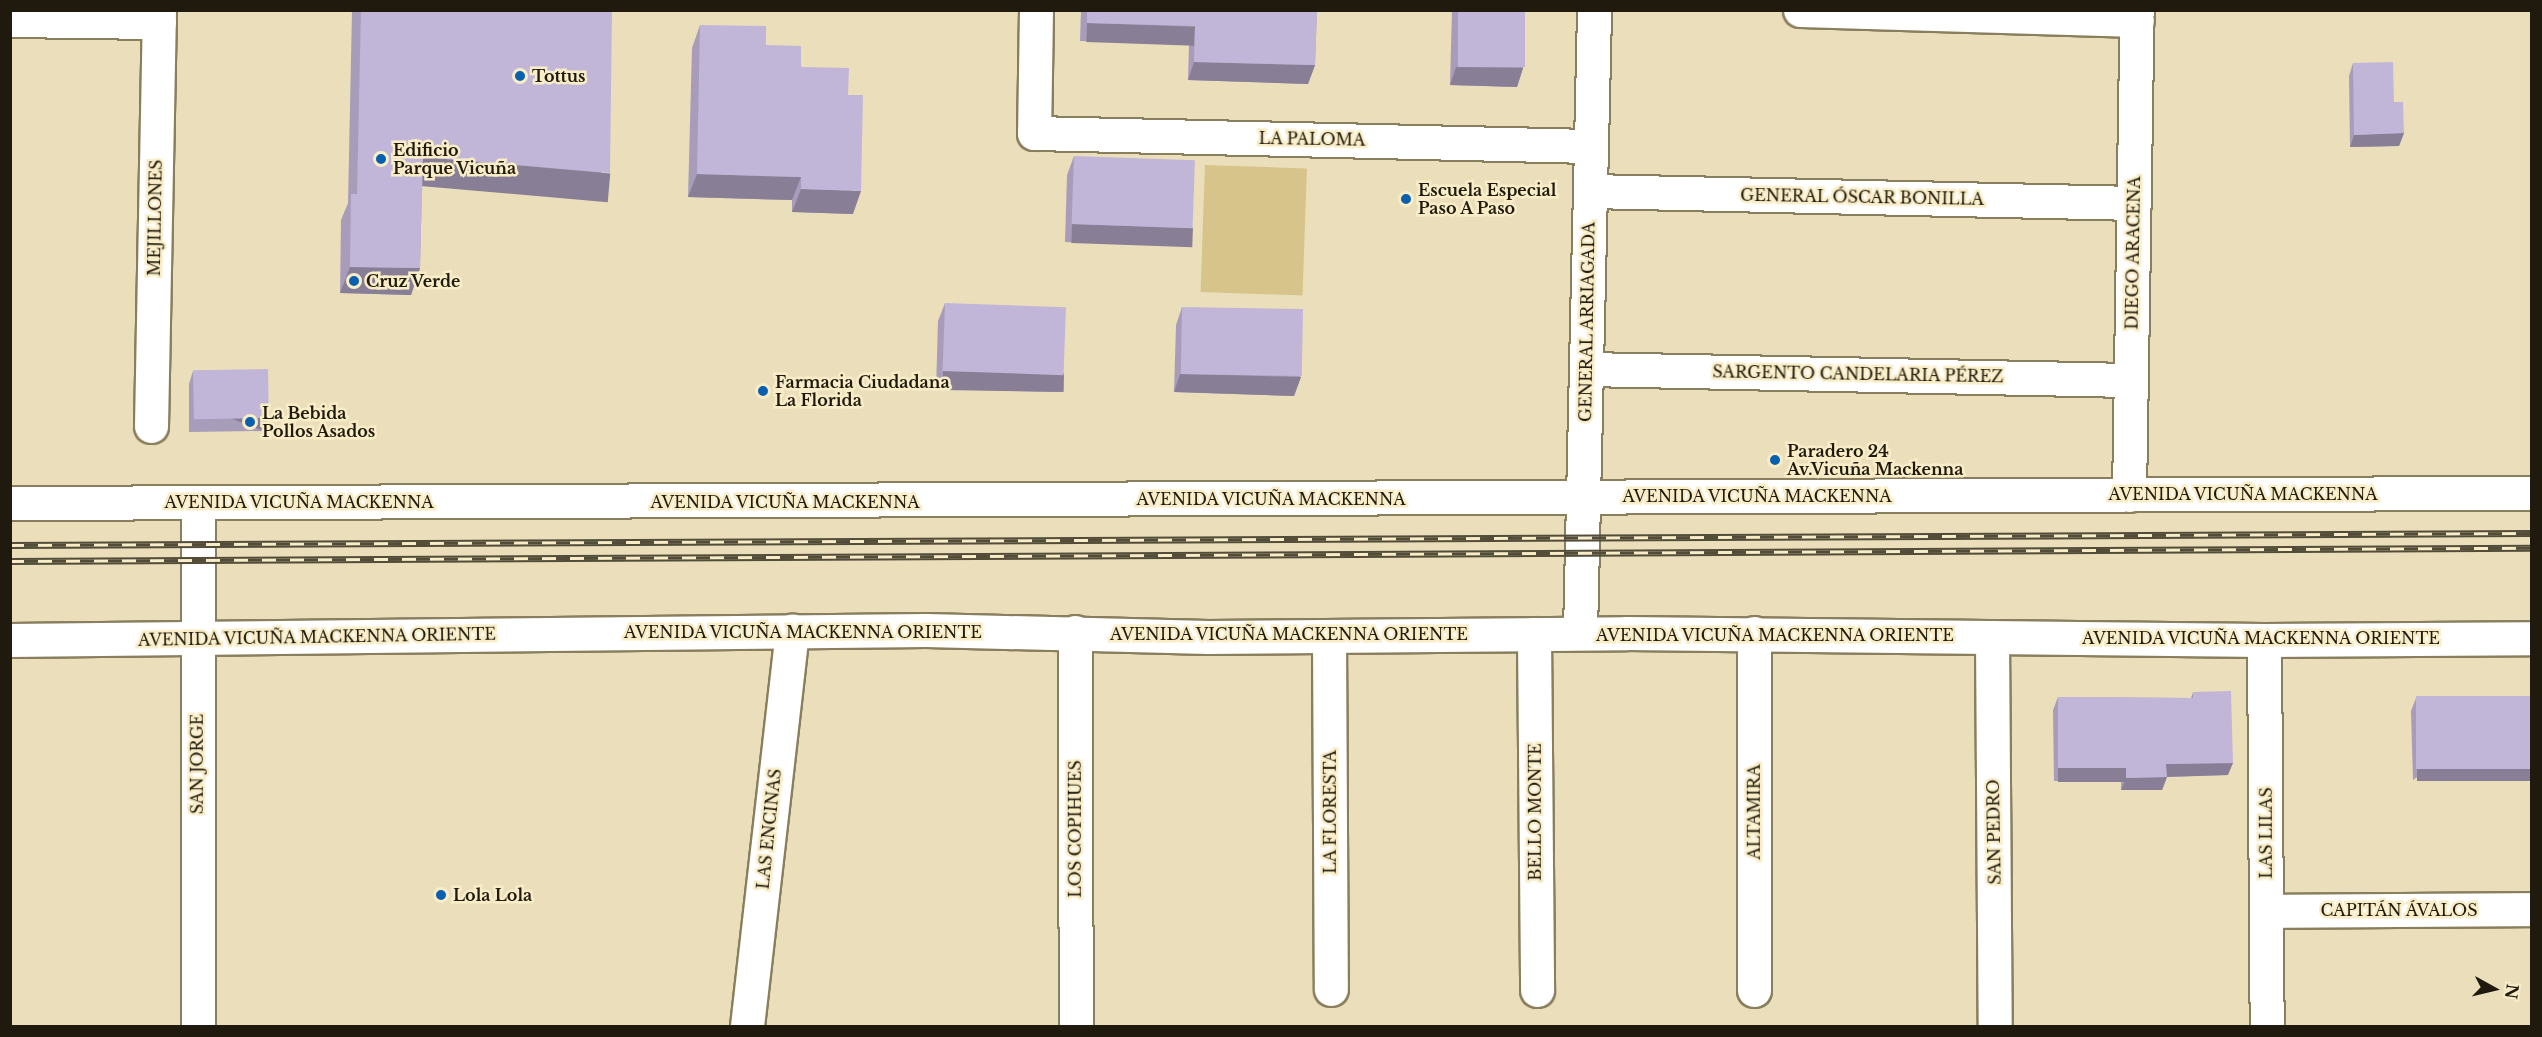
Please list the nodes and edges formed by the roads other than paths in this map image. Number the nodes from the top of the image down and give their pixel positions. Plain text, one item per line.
1 (1036, 10) edge
2 (1594, 10) edge
3 (1800, 10) edge
4 (2137, 15) edge
5 (159, 16) edge
6 (10, 20) edge
7 (1591, 146) junction
8 (1590, 191) junction
9 (2134, 203) junction
10 (1586, 369) junction
11 (2131, 380) junction
12 (152, 426) dead end
13 (2532, 493) edge
14 (2129, 495) junction
15 (1582, 496) junction
16 (198, 502) junction
17 (10, 503) edge
18 (792, 631) junction
19 (1075, 632) junction
20 (1580, 633) junction
21 (1754, 633) junction
22 (1534, 634) junction
23 (1329, 636) junction
24 (1992, 637) junction
25 (197, 638) junction
26 (2532, 638) edge
27 (10, 640) edge
28 (2264, 640) junction
29 (2532, 909) edge
30 (2266, 911) junction
31 (1331, 989) dead end
32 (1536, 990) dead end
33 (1754, 990) dead end
34 (198, 1026) edge
35 (747, 1026) edge
36 (1076, 1026) edge
37 (1995, 1026) edge
38 (2267, 1026) edge

1 - 7 street, LA PALOMA
2 - 7 street, GENERAL ARRIAGADA
3 - 4 street
4 - 9 street, DIEGO ARACENA
5 - 6 street
5 - 12 street, MEJILLONES
7 - 8 street, GENERAL ARRIAGADA
8 - 9 street, GENERAL ÓSCAR BONILLA
8 - 10 street, GENERAL ARRIAGADA
9 - 11 street, DIEGO ARACENA
10 - 11 street, SARGENTO CANDELARIA PÉREZ
10 - 15 street, GENERAL ARRIAGADA
11 - 14 street, DIEGO ARACENA
13 - 14 street, AVENIDA VICUÑA MACKENNA
14 - 15 street, AVENIDA VICUÑA MACKENNA
15 - 16 street, AVENIDA VICUÑA MACKENNA
15 - 20 street, GENERAL ARRIAGADA
16 - 17 street, AVENIDA VICUÑA MACKENNA
16 - 25 street, SAN JORGE
18 - 19 street, AVENIDA VICUÑA MACKENNA ORIENTE
18 - 25 street, AVENIDA VICUÑA MACKENNA ORIENTE
18 - 35 street, LAS ENCINAS
19 - 23 street, AVENIDA VICUÑA MACKENNA ORIENTE
19 - 36 street, LOS COPIHUES
20 - 21 street, AVENIDA VICUÑA MACKENNA ORIENTE
20 - 22 street, AVENIDA VICUÑA MACKENNA ORIENTE
21 - 24 street, AVENIDA VICUÑA MACKENNA ORIENTE
21 - 33 street, ALTAMIRA
22 - 23 street, AVENIDA VICUÑA MACKENNA ORIENTE
22 - 32 street, BELLO MONTE
23 - 31 street, LA FLORESTA
24 - 28 street, AVENIDA VICUÑA MACKENNA ORIENTE
24 - 37 street, SAN PEDRO
25 - 27 street, AVENIDA VICUÑA MACKENNA ORIENTE
25 - 34 street, SAN JORGE
26 - 28 street, AVENIDA VICUÑA MACKENNA ORIENTE
28 - 30 street, LAS LILAS
29 - 30 street, CAPITÁN ÁVALOS
30 - 38 street, LAS LILAS

